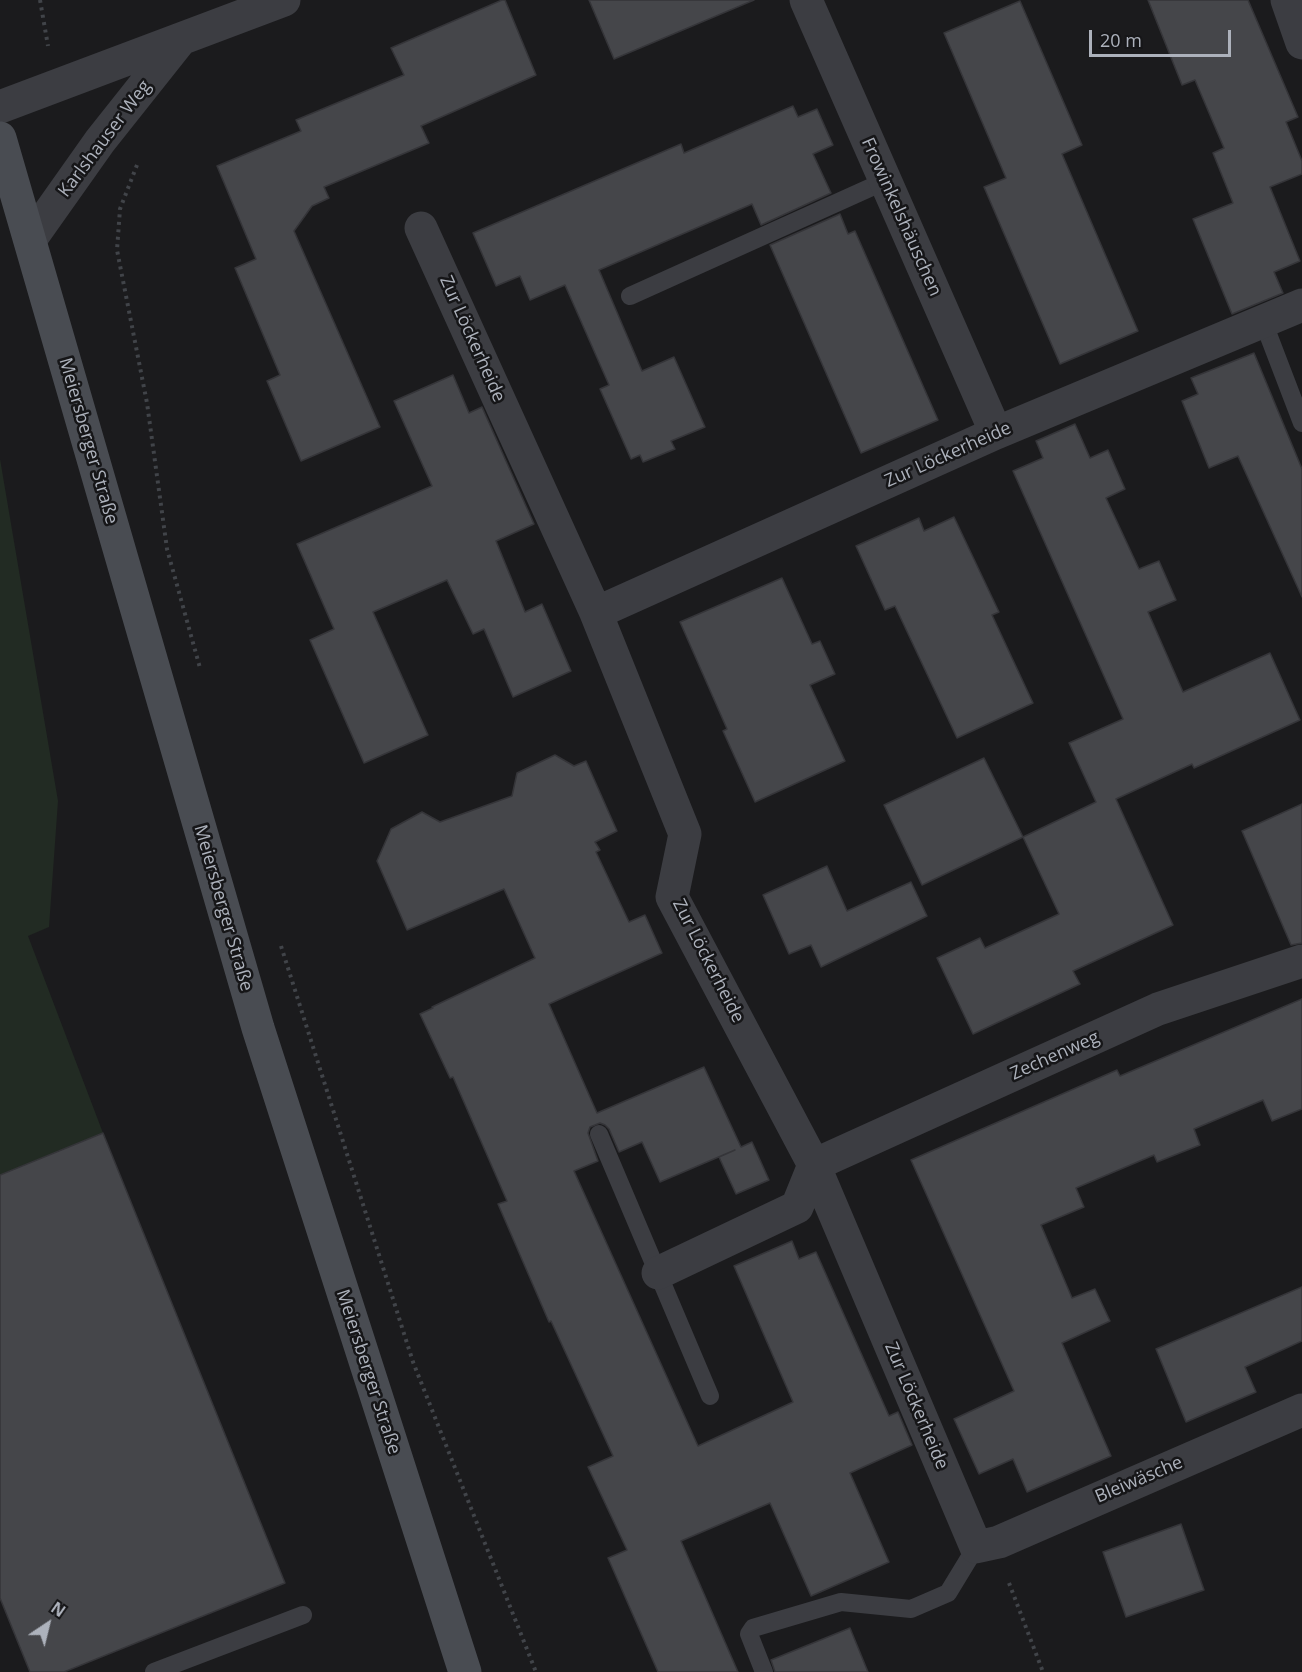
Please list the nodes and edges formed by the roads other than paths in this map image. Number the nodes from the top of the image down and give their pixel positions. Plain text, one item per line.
1 (284, 0) edge
2 (806, 0) edge
3 (1287, 0) edge
4 (182, 39) junction
5 (1302, 43) edge
6 (0, 107) edge
7 (0, 138) edge
8 (885, 181) junction
9 (422, 228) dead end
10 (30, 240) junction
11 (630, 296) dead end
12 (1302, 305) edge
13 (1263, 321) junction
14 (1302, 423) edge
15 (996, 433) junction
16 (596, 613) junction
17 (1302, 961) edge
18 (599, 1134) dead end
19 (814, 1165) junction
20 (658, 1273) junction
21 (710, 1396) dead end
22 (1302, 1410) edge
23 (987, 1544) junction
24 (303, 1615) dead end
25 (154, 1672) edge
26 (465, 1672) edge
27 (764, 1672) edge

1 - 4 street, Karlshauser Weg
2 - 8 street, Frowinkelshäuschen
3 - 5 street
4 - 6 street, Karlshauser Weg
4 - 10 street, Karlshauser Weg
7 - 10 main road, Meiersberger Straße
8 - 11 lane
8 - 15 street, Frowinkelshäuschen
9 - 16 street, Zur Löckerheide
10 - 26 main road, Meiersberger Straße
12 - 13 street, Zur Löckerheide
13 - 14 lane
13 - 15 street, Zur Löckerheide
15 - 16 street, Zur Löckerheide
16 - 19 street, Zur Löckerheide
17 - 19 street, Zechenweg
18 - 20 lane
19 - 20 street
19 - 23 street, Zur Löckerheide
20 - 21 lane
22 - 23 street, Bleiwäsche
23 - 27 lane
24 - 25 lane

